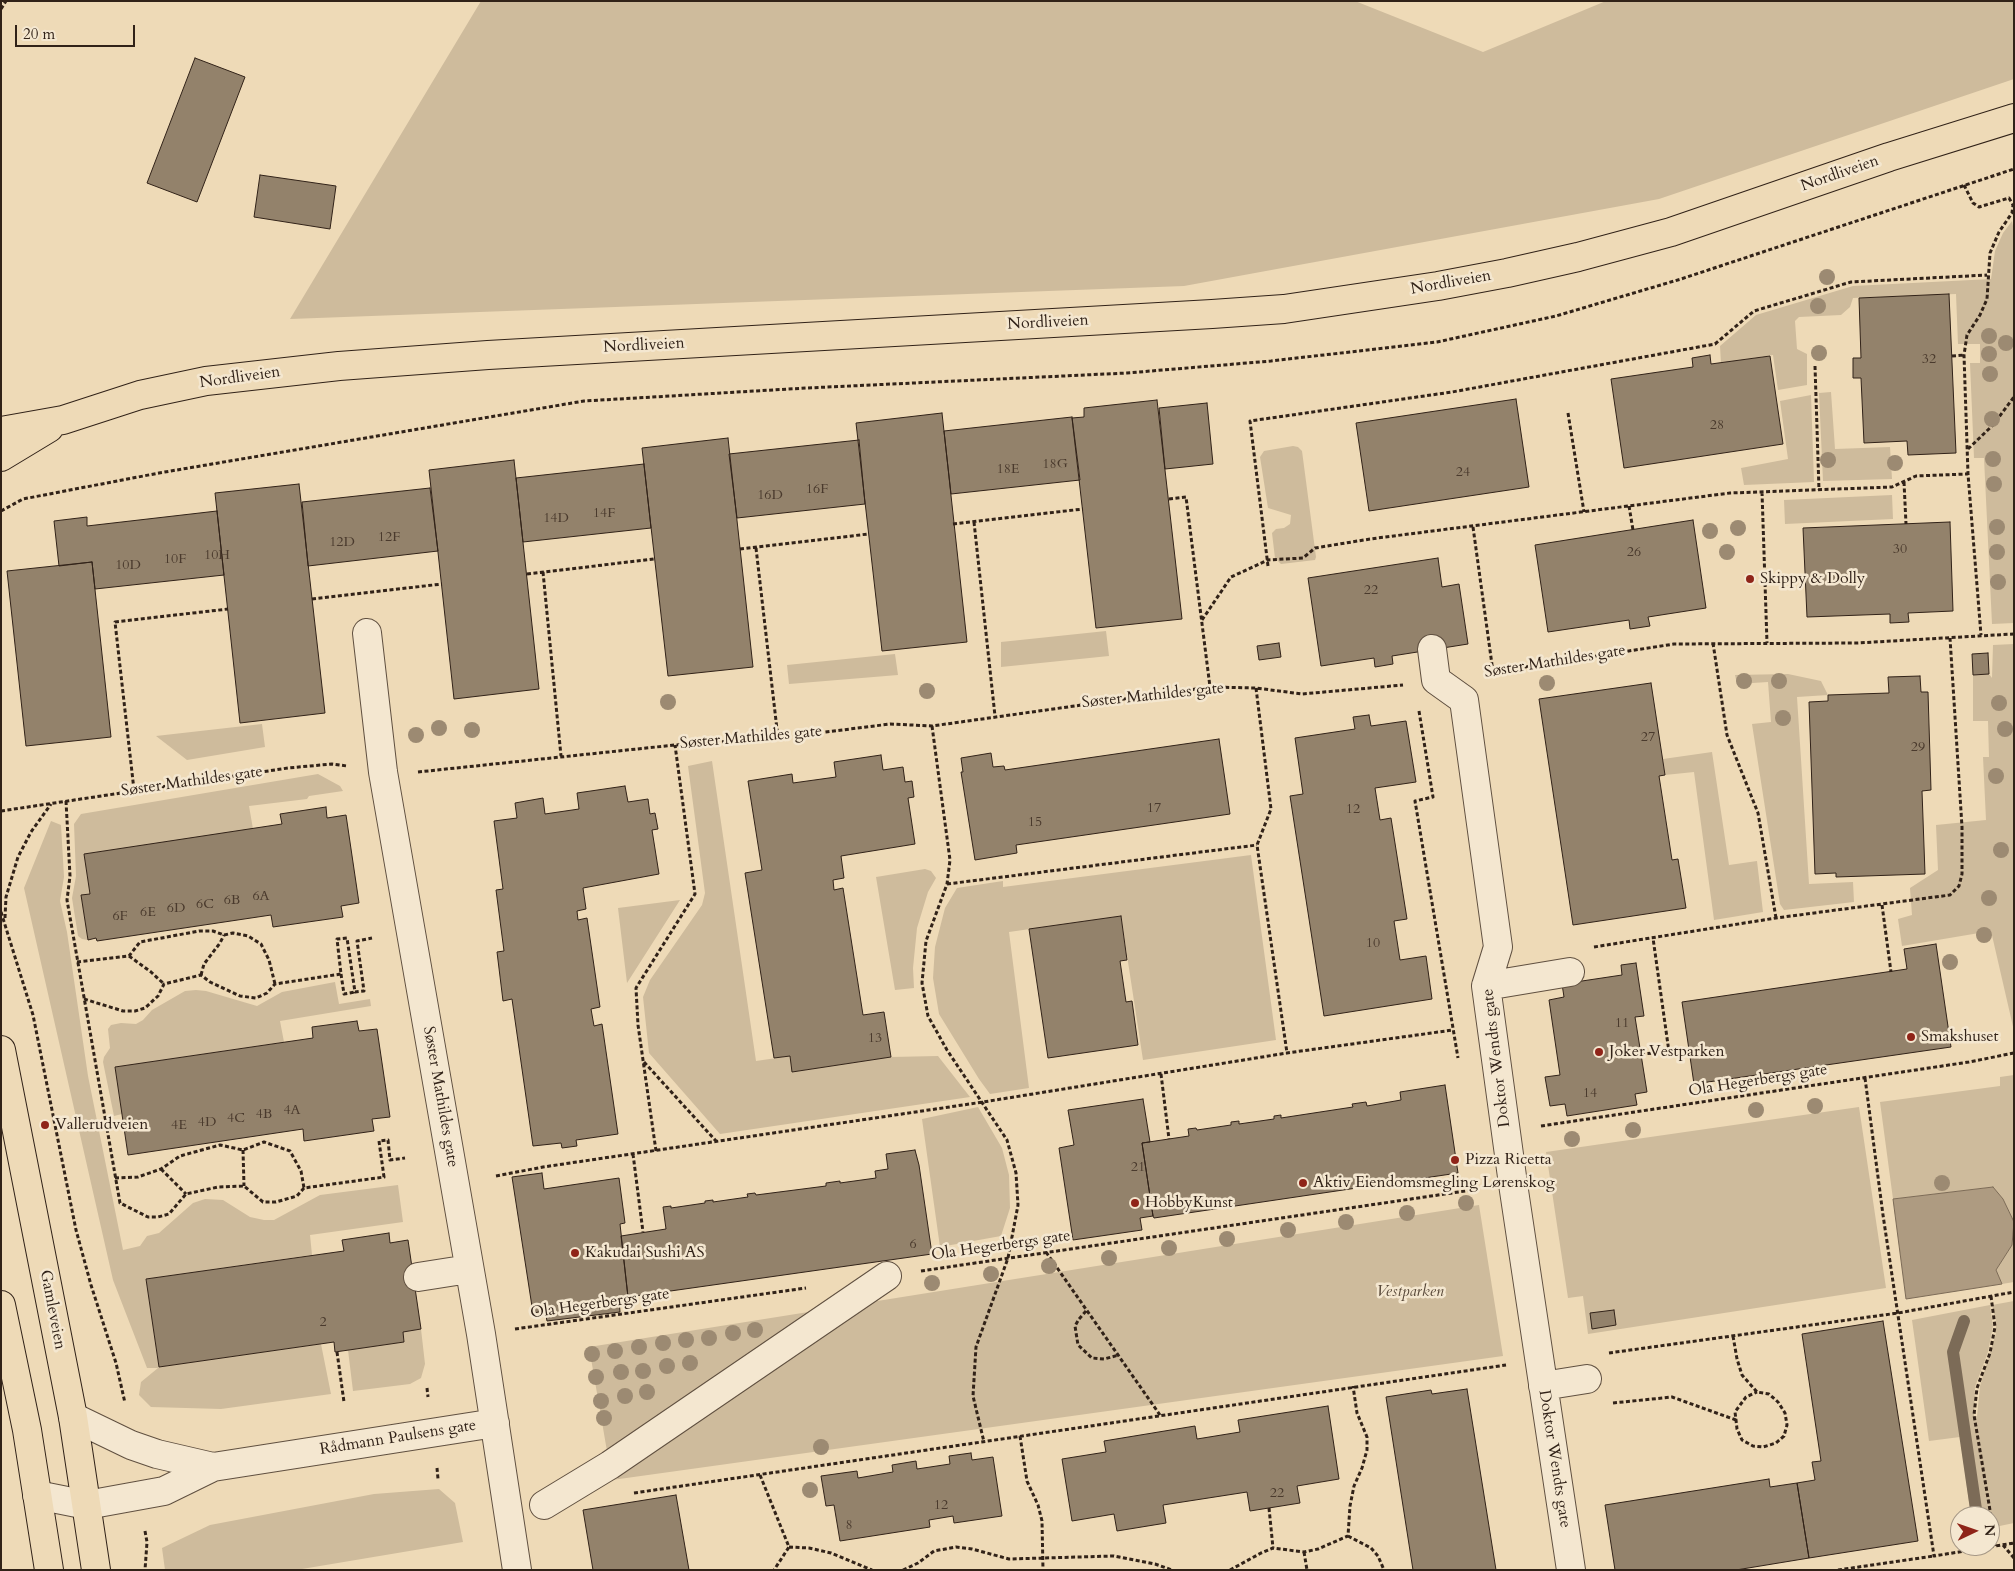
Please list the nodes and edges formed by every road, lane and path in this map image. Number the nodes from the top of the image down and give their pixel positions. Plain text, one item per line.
1 (6, 1) edge
2 (1, 9) edge
3 (2014, 118) edge
4 (2014, 169) edge
5 (1964, 185) junction
6 (1988, 275) junction
7 (1964, 355) junction
8 (1952, 356) dead end
9 (1815, 366) dead end
10 (2014, 397) edge
11 (1568, 413) dead end
12 (63, 420) junction
13 (1, 431) edge
14 (1967, 449) junction
15 (1, 457) edge
16 (1968, 474) junction
17 (1904, 482) junction
18 (1819, 490) junction
19 (1762, 492) junction
20 (1169, 499) dead end
21 (1629, 506) junction
22 (1083, 509) dead end
23 (1, 511) edge
24 (1584, 512) junction
25 (974, 522) junction
26 (953, 524) dead end
27 (1906, 524) dead end
28 (1473, 527) junction
29 (1632, 530) dead end
30 (868, 534) dead end
31 (756, 548) junction
32 (740, 549) dead end
33 (654, 559) dead end
34 (1268, 560) junction
35 (1268, 566) dead end
36 (543, 572) junction
37 (528, 574) dead end
38 (442, 584) dead end
39 (312, 599) dead end
40 (228, 609) dead end
41 (1202, 620) junction
42 (367, 633) dead end
43 (2014, 634) edge
44 (1981, 635) junction
45 (1950, 638) junction
46 (1713, 643) junction
47 (1767, 643) junction
48 (1432, 649) dead end
49 (1493, 672) junction
50 (1426, 682) junction
51 (1210, 687) junction
52 (1256, 688) junction
53 (995, 716) junction
54 (932, 726) junction
55 (778, 738) junction
56 (675, 745) junction
57 (561, 756) junction
58 (383, 772) junction
59 (134, 790) junction
60 (66, 801) junction
61 (52, 803) junction
62 (1, 811) edge
63 (1258, 845) junction
64 (947, 884) junction
65 (1882, 905) junction
66 (1, 912) edge
67 (1776, 918) junction
68 (5, 922) junction
69 (224, 936) junction
70 (372, 938) dead end
71 (1653, 938) junction
72 (1592, 948) dead end
73 (128, 956) junction
74 (78, 962) junction
75 (1570, 972) dead end
76 (1891, 972) dead end
77 (341, 974) junction
78 (201, 976) junction
79 (164, 984) junction
80 (275, 984) junction
81 (1486, 986) junction
82 (355, 992) junction
83 (84, 999) dead end
84 (1453, 1030) junction
85 (1, 1050) edge
86 (1287, 1053) junction
87 (2014, 1053) edge
88 (1641, 1054) dead end
89 (1458, 1060) dead end
90 (643, 1061) junction
91 (1161, 1074) junction
92 (1865, 1078) junction
93 (983, 1102) junction
94 (1506, 1132) junction
95 (1170, 1139) dead end
96 (716, 1142) junction
97 (243, 1150) junction
98 (656, 1150) junction
99 (633, 1154) junction
100 (405, 1158) dead end
101 (161, 1169) junction
102 (496, 1176) dead end
103 (116, 1178) junction
104 (244, 1186) junction
105 (304, 1188) junction
106 (1484, 1188) dead end
107 (186, 1194) junction
108 (643, 1232) dead end
109 (1046, 1252) junction
110 (1008, 1258) junction
111 (469, 1268) junction
112 (887, 1276) joint
113 (418, 1277) dead end
114 (809, 1287) dead end
115 (2014, 1292) edge
116 (1991, 1296) junction
117 (1, 1305) edge
118 (1086, 1311) junction
119 (1898, 1312) junction
120 (522, 1328) dead end
121 (1733, 1336) junction
122 (337, 1352) dead end
123 (1602, 1354) dead end
124 (1119, 1355) junction
125 (1510, 1364) dead end
126 (1587, 1379) dead end
127 (1353, 1386) junction
128 (1543, 1386) junction
129 (1757, 1392) junction
130 (344, 1402) dead end
131 (1606, 1404) dead end
132 (126, 1410) dead end
133 (1160, 1415) junction
134 (73, 1417) junction
135 (1736, 1420) junction
136 (494, 1423) junction
137 (1020, 1436) junction
138 (984, 1442) junction
139 (213, 1467) junction
140 (760, 1475) junction
141 (37, 1494) junction
142 (625, 1494) dead end
143 (86, 1505) junction
144 (544, 1506) dead end
145 (1989, 1506) edge
146 (1269, 1508) dead end
147 (1348, 1536) junction
148 (146, 1542) dead end
149 (2014, 1543) edge
150 (2000, 1545) edge
151 (2003, 1545) junction
152 (789, 1546) junction
153 (1273, 1548) junction
154 (1304, 1552) junction
155 (1950, 1553) edge
156 (1934, 1556) junction
157 (2014, 1558) edge
158 (1044, 1559) junction
159 (1886, 1563) junction
160 (49, 1570) edge
161 (96, 1570) edge
162 (146, 1570) edge
163 (517, 1570) edge
164 (774, 1570) edge
165 (872, 1570) edge
166 (903, 1570) edge
167 (1043, 1570) edge
168 (1172, 1570) edge
169 (1230, 1570) edge
170 (1307, 1570) edge
171 (1384, 1570) edge
172 (1571, 1570) edge
173 (1838, 1570) edge
174 (1885, 1570) edge

1 - 2 path
3 - 12 main road, Nordliveien
4 - 5 path
5 - 6 path
5 - 23 path
6 - 7 path
6 - 34 path
7 - 8 path
7 - 14 path
9 - 18 path
10 - 14 path
11 - 24 path
12 - 13 main road, Nordliveien
12 - 15 main road, Nordliveien
14 - 16 path
16 - 17 path
16 - 44 path
17 - 18 path
17 - 27 path
18 - 19 path
19 - 21 path
19 - 47 path
20 - 41 path
21 - 24 path
21 - 29 path
22 - 25 path
24 - 28 path
25 - 26 path
25 - 53 path
28 - 34 path
28 - 49 path
30 - 31 path
31 - 32 path
31 - 55 path
33 - 36 path
34 - 35 path
34 - 41 path
36 - 37 path
36 - 57 path
38 - 39 path
40 - 59 path
41 - 51 path
42 - 58 street
43 - 44 path, Søster Mathildes gate
44 - 45 path, Søster Mathildes gate
45 - 47 path, Søster Mathildes gate
45 - 65 path
46 - 47 path, Søster Mathildes gate
46 - 49 path, Søster Mathildes gate
46 - 67 path
48 - 50 street
49 - 50 path, Søster Mathildes gate
50 - 52 path, Søster Mathildes gate
50 - 81 street, Doktor Wendts gate
50 - 84 path
51 - 52 path, Søster Mathildes gate
51 - 53 path, Søster Mathildes gate
52 - 63 path
53 - 54 path, Søster Mathildes gate
54 - 55 path, Søster Mathildes gate
54 - 64 path
55 - 56 path, Søster Mathildes gate
56 - 57 path, Søster Mathildes gate
56 - 90 path
57 - 58 path, Søster Mathildes gate
58 - 59 path, Søster Mathildes gate
58 - 111 street, Søster Mathildes gate
59 - 60 path, Søster Mathildes gate
60 - 61 path, Søster Mathildes gate
60 - 74 path
61 - 62 path, Søster Mathildes gate
61 - 68 path
63 - 64 path
63 - 86 path
64 - 93 path
65 - 67 path
65 - 76 path
66 - 68 path
67 - 71 path
68 - 132 path
69 - 73 path
69 - 78 path
69 - 80 path
70 - 82 path
71 - 72 path
71 - 88 path
73 - 74 path
73 - 79 path
74 - 103 path
75 - 81 street
77 - 80 path
77 - 82 path
77 - 82 path
78 - 79 path
78 - 80 path
79 - 83 path
81 - 94 street, Doktor Wendts gate
84 - 86 path
84 - 89 path
85 - 134 main road, Gamleveien
86 - 91 path
87 - 92 path, Ola Hegerbergs gate
90 - 96 path
90 - 98 path
91 - 93 path
91 - 95 path
92 - 94 path, Ola Hegerbergs gate
92 - 119 path
93 - 96 path
93 - 110 path
94 - 128 street, Doktor Wendts gate
96 - 98 path
97 - 101 path
97 - 104 path
97 - 105 path
98 - 99 path
99 - 102 path
99 - 108 path
100 - 105 path
101 - 103 path
101 - 107 path
103 - 107 path
104 - 105 path
104 - 107 path
106 - 109 path, Ola Hegerbergs gate
109 - 110 path, Ola Hegerbergs gate
109 - 118 path
110 - 112 path, Ola Hegerbergs gate
110 - 138 path
111 - 113 street
111 - 136 street, Søster Mathildes gate
112 - 144 street
114 - 120 path, Ola Hegerbergs gate
115 - 116 path
116 - 119 path
116 - 145 path
117 - 141 main road
118 - 124 path
118 - 124 path
119 - 121 path
119 - 156 path
121 - 123 path
121 - 129 path
122 - 130 path
124 - 133 path
125 - 127 path
126 - 128 street
127 - 133 path
127 - 147 path
128 - 172 street, Doktor Wendts gate
129 - 135 path
129 - 135 path
131 - 135 path
133 - 137 path
134 - 139 street
134 - 143 main road, Gamleveien
136 - 139 street, Rådmann Paulsens gate
136 - 163 street, Rådmann Paulsens gate
137 - 138 path
137 - 158 path
138 - 140 path
139 - 143 street
140 - 142 path
140 - 152 path
141 - 143 street
141 - 160 main road
143 - 161 main road, Gamleveien
146 - 153 path
147 - 154 path
147 - 171 path
148 - 162 path
149 - 151 path
150 - 151 path
151 - 157 path
152 - 164 path
152 - 165 path
153 - 154 path
153 - 169 path
154 - 170 path
155 - 156 path
156 - 159 path
158 - 166 path
158 - 167 path
158 - 168 path
159 - 173 path
159 - 174 path

